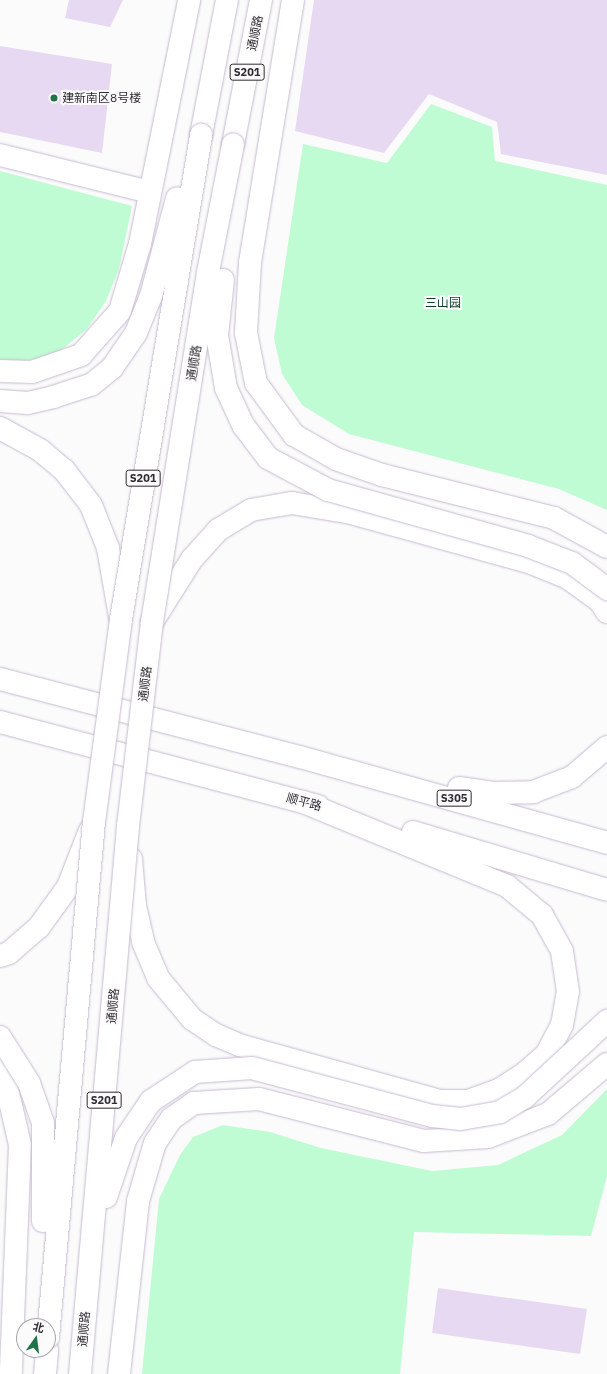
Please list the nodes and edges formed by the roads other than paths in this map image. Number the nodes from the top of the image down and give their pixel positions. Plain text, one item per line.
1 (189, 0) edge
2 (227, 0) edge
3 (261, 0) edge
4 (292, 0) edge
5 (201, 135) junction
6 (233, 144) junction
7 (0, 155) edge
8 (150, 192) junction
9 (0, 372) edge
10 (0, 401) edge
11 (0, 428) edge
12 (607, 546) edge
13 (607, 590) edge
14 (607, 612) edge
15 (121, 619) junction
16 (152, 622) junction
17 (0, 679) edge
18 (3, 723) edge
19 (607, 747) edge
20 (339, 768) junction
21 (303, 802) junction
22 (94, 822) junction
23 (128, 826) junction
24 (607, 843) edge
25 (607, 890) edge
26 (0, 956) edge
27 (607, 1021) edge
28 (0, 1037) edge
29 (607, 1064) edge
30 (0, 1070) edge
31 (46, 1318) edge
32 (50, 1318) edge
33 (46, 1358) edge
34 (81, 1368) edge
35 (11, 1374) edge
36 (45, 1374) edge
37 (119, 1374) edge

1 - 8 main road
2 - 5 main road, S201
3 - 6 main road, 通顺路 / S201
4 - 12 main road
5 - 10 main road, bridge
5 - 15 main road, S201, bridge
6 - 13 main road, bridge
6 - 16 main road, 通顺路 / S201, bridge
7 - 8 main road
8 - 9 main road
11 - 15 main road
14 - 16 main road
15 - 22 main road, S201, bridge
16 - 23 main road, 通顺路 / S201, bridge
17 - 20 main road, S305, bridge
18 - 21 main road, 顺平路, bridge
19 - 20 main road
20 - 24 main road, S305
21 - 23 main road, bridge
21 - 25 main road, 顺平路
22 - 26 main road, bridge
22 - 32 main road, S201, bridge
23 - 34 main road, 通顺路 / S201, bridge
27 - 34 main road, bridge
28 - 31 main road, bridge
29 - 37 main road
30 - 35 main road
33 - 36 main road

